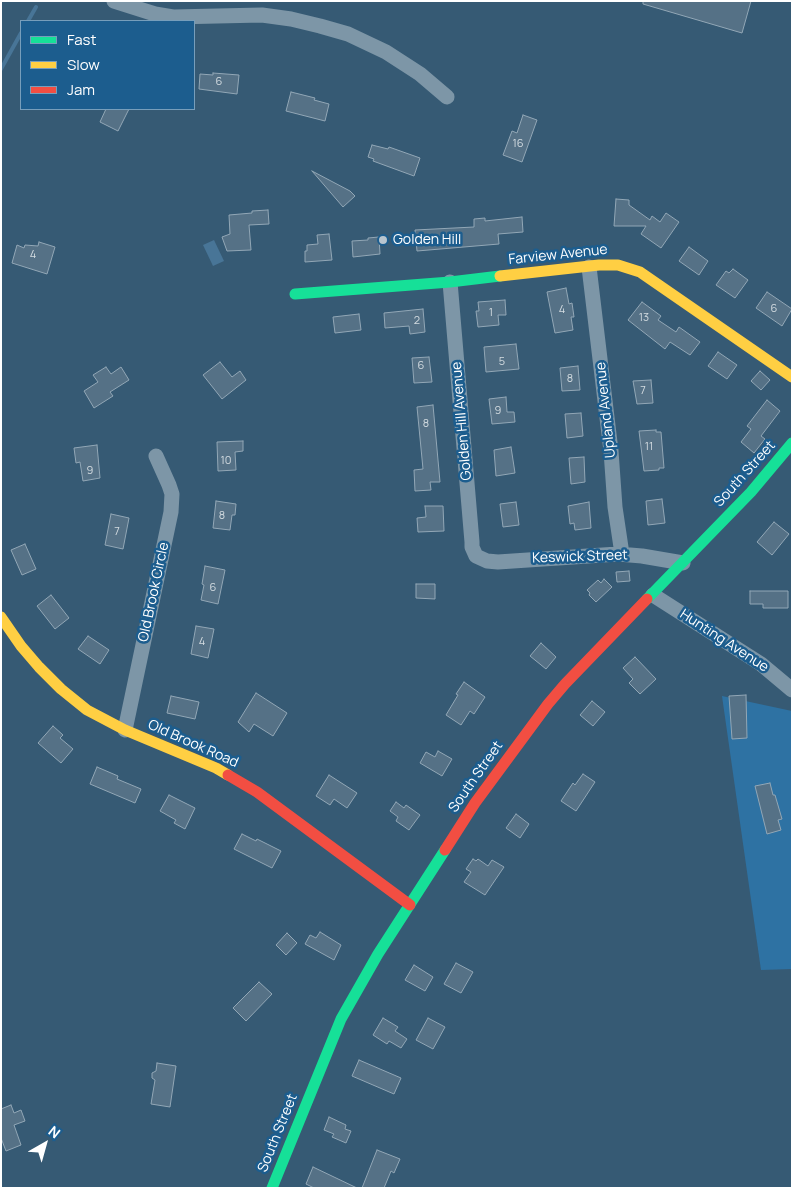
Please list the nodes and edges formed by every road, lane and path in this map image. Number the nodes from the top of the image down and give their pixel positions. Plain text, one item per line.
1 (114, 1) edge
2 (447, 97) dead end
3 (589, 266) junction
4 (450, 282) junction
5 (295, 294) dead end
6 (792, 377) edge
7 (792, 444) edge
8 (156, 456) dead end
9 (622, 554) junction
10 (477, 558) joint
11 (683, 564) junction
12 (653, 595) junction
13 (1, 617) edge
14 (792, 690) edge
15 (125, 730) junction
16 (410, 905) junction
17 (272, 1188) edge

1 - 2 street
3 - 4 street, Farview Avenue
3 - 6 street, Farview Avenue
3 - 9 street, Upland Avenue
4 - 5 street, Farview Avenue
4 - 10 street, Golden Hill Avenue
7 - 11 street, South Street
8 - 15 street, Old Brook Circle
9 - 10 street, Keswick Street
9 - 11 street, Keswick Street
11 - 12 street, South Street
12 - 14 street, Hunting Avenue
12 - 16 street, South Street
13 - 15 street, Old Brook Road
15 - 16 street, Old Brook Road
16 - 17 street, South Street

